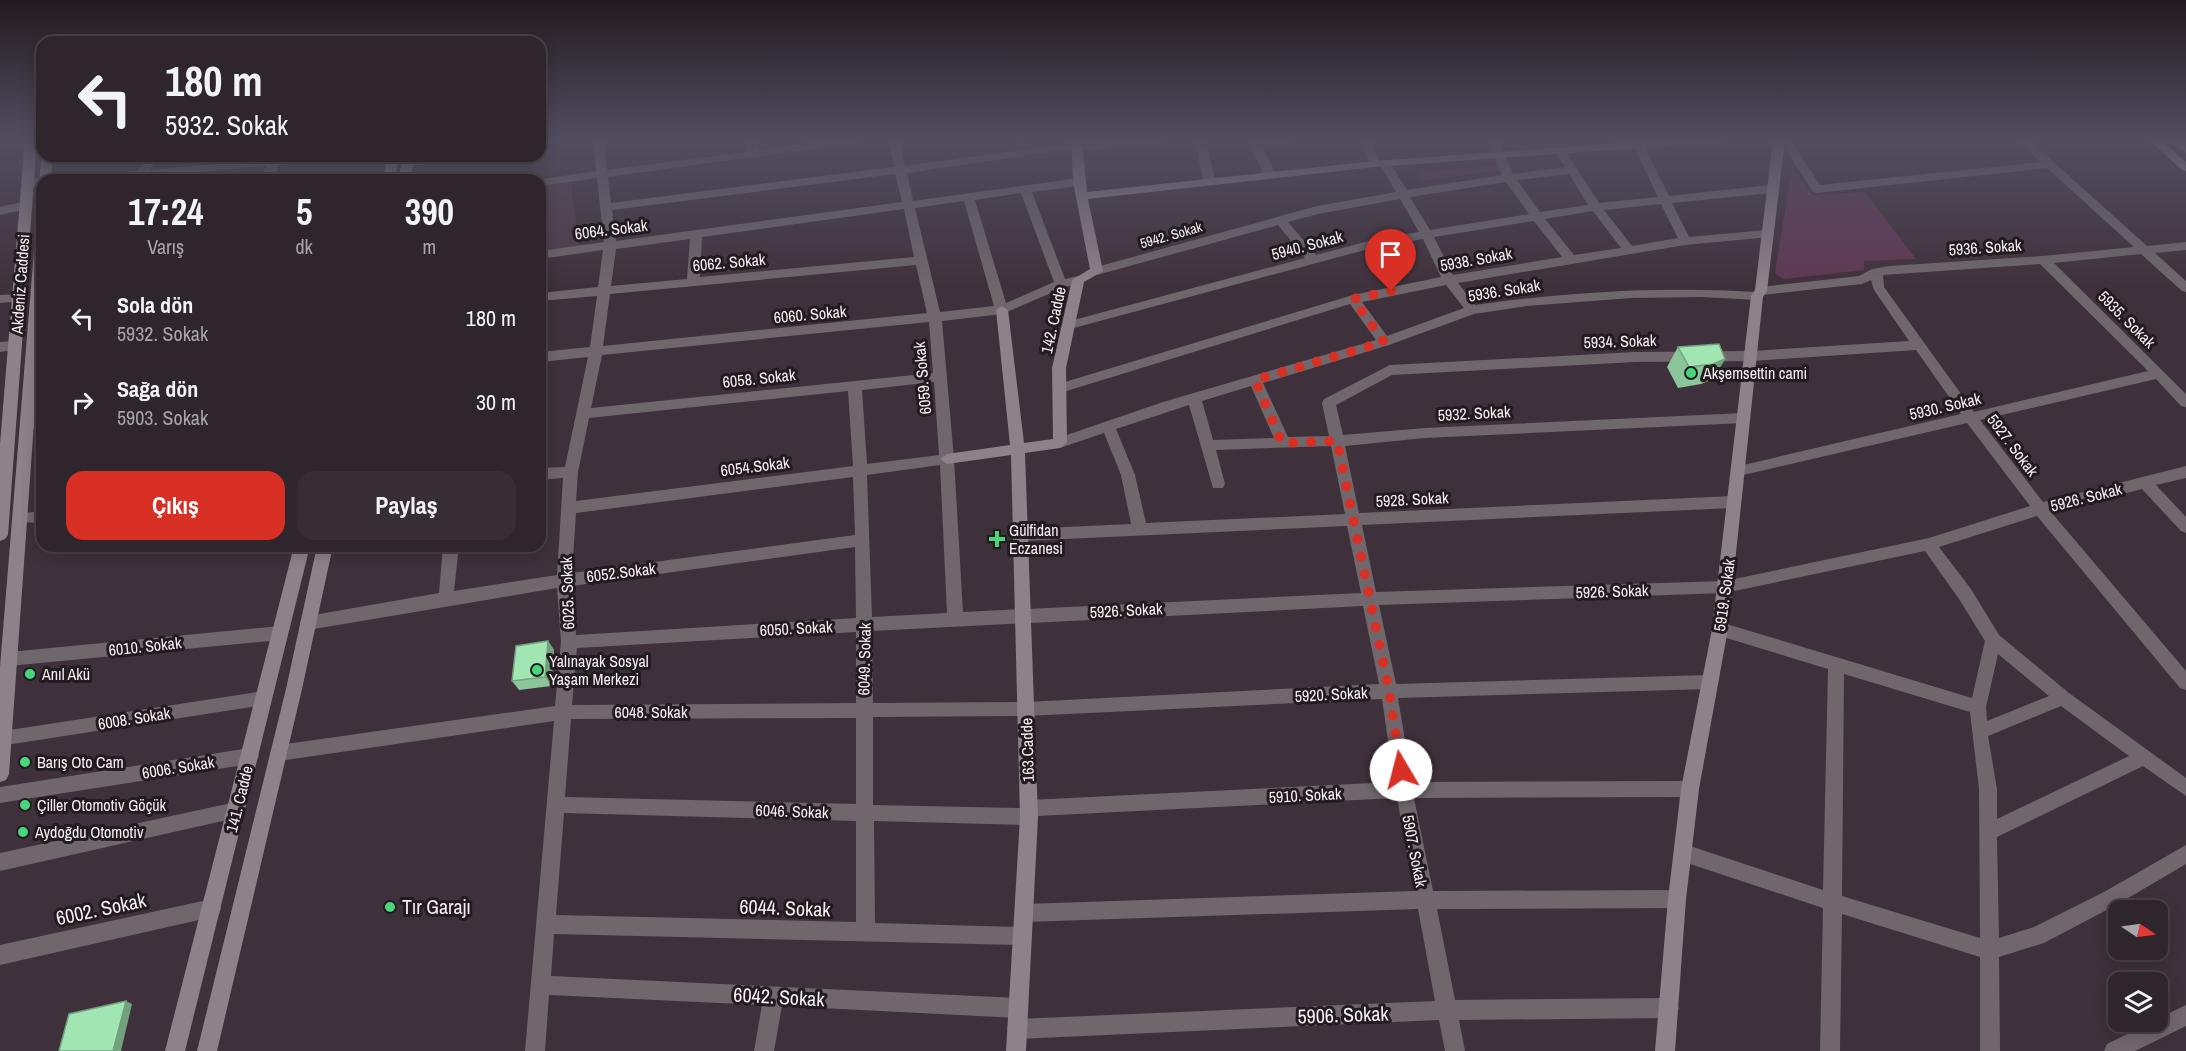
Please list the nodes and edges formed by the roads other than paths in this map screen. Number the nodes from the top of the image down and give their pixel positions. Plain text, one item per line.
1 (28, 188) edge
2 (603, 188) edge
3 (757, 188) edge
4 (905, 188) edge
5 (1025, 188) joint
6 (1081, 188) edge
7 (1155, 188) edge
8 (1397, 188) edge
9 (1446, 188) edge
10 (1517, 188) edge
11 (1583, 188) edge
12 (1658, 188) edge
13 (2075, 188) edge
14 (1771, 189) joint
15 (1402, 195) junction
16 (968, 196) junction
17 (1083, 196) junction
18 (1663, 200) junction
19 (26, 205) junction
20 (909, 205) junction
21 (606, 207) junction
22 (1596, 207) junction
23 (0, 211) edge
24 (1539, 217) junction
25 (1280, 220) junction
26 (1426, 234) junction
27 (1766, 234) junction
28 (696, 235) junction
29 (1685, 241) junction
30 (610, 246) junction
31 (2186, 246) edge
32 (2141, 249) junction
33 (1629, 250) junction
34 (546, 254) edge
35 (922, 260) junction
36 (1313, 260) junction
37 (1571, 260) junction
38 (2043, 260) junction
39 (1096, 271) junction
40 (1876, 272) junction
41 (1078, 280) junction
42 (1449, 280) junction
43 (693, 282) junction
44 (1061, 284) junction
45 (2186, 288) edge
46 (604, 291) junction
47 (1759, 293) junction
48 (546, 296) edge
49 (19, 298) junction
50 (0, 299) edge
51 (1353, 299) junction
52 (1002, 310) junction
53 (1472, 310) junction
54 (935, 318) junction
55 (1070, 326) junction
56 (1384, 342) junction
57 (1920, 345) junction
58 (15, 346) junction
59 (0, 347) edge
60 (596, 350) junction
61 (546, 356) edge
62 (1752, 356) junction
63 (2158, 374) junction
64 (939, 377) junction
65 (1255, 380) junction
66 (36, 386) edge
67 (855, 386) junction
68 (1060, 388) junction
69 (6, 396) edge
70 (1194, 398) junction
71 (2186, 402) edge
72 (1329, 403) joint
73 (583, 414) junction
74 (1744, 418) junction
75 (1971, 418) junction
76 (35, 423) edge
77 (1108, 426) junction
78 (1337, 441) junction
79 (1060, 443) junction
80 (1282, 443) junction
81 (1207, 446) junction
82 (3, 449) edge
83 (1018, 449) junction
84 (947, 459) junction
85 (861, 470) junction
86 (1739, 471) junction
87 (571, 472) junction
88 (2186, 472) edge
89 (546, 474) edge
90 (2144, 482) junction
91 (1218, 484) dead end
92 (1733, 502) junction
93 (1, 506) edge
94 (569, 508) junction
95 (2040, 509) junction
96 (36, 517) edge
97 (20, 518) junction
98 (1352, 520) junction
99 (2186, 527) edge
100 (1140, 529) junction
101 (0, 535) edge
102 (1021, 535) junction
103 (863, 540) junction
104 (1929, 544) junction
105 (300, 552) edge
106 (324, 552) edge
107 (450, 552) edge
108 (564, 579) junction
109 (1725, 587) junction
110 (446, 597) junction
111 (1369, 599) junction
112 (1023, 615) junction
113 (955, 619) junction
114 (309, 623) junction
115 (865, 624) junction
116 (1720, 629) junction
117 (280, 633) junction
118 (1993, 640) junction
119 (569, 642) junction
120 (9, 659) junction
121 (1836, 663) junction
122 (1709, 681) junction
123 (2186, 683) edge
124 (1389, 691) junction
125 (264, 698) junction
126 (2063, 698) junction
127 (1978, 707) junction
128 (1026, 709) junction
129 (863, 710) junction
130 (563, 712) junction
131 (1979, 732) junction
132 (3, 739) junction
133 (279, 753) junction
134 (250, 756) junction
135 (2145, 756) junction
136 (0, 774) edge
137 (2186, 788) edge
138 (1690, 789) junction
139 (1404, 790) junction
140 (0, 795) edge
141 (556, 805) junction
142 (236, 810) junction
143 (863, 813) junction
144 (1029, 813) junction
145 (1987, 833) junction
146 (1684, 853) junction
147 (2186, 854) edge
148 (0, 862) edge
149 (1677, 899) junction
150 (1424, 900) junction
151 (1834, 903) junction
152 (212, 908) junction
153 (1024, 913) junction
154 (546, 924) junction
155 (866, 932) junction
156 (1022, 936) junction
157 (1989, 950) junction
158 (0, 954) edge
159 (540, 985) junction
160 (774, 996) junction
161 (1018, 1008) junction
162 (1669, 1008) junction
163 (1448, 1010) junction
164 (2186, 1015) edge
165 (1017, 1029) junction
166 (175, 1051) edge
167 (207, 1051) edge
168 (535, 1051) edge
169 (764, 1051) edge
170 (1016, 1051) edge
171 (1455, 1051) edge
172 (1665, 1051) edge
173 (1830, 1051) edge
174 (1990, 1051) edge
175 (2115, 1051) edge

1 - 19 street, Akdeniz Caddesi
2 - 21 street, 6025. Sokak
3 - 21 street
4 - 20 street, 6059. Sokak
5 - 16 street, 6064. Sokak
5 - 44 street
6 - 17 street
7 - 17 street
8 - 15 street
9 - 15 street, 5942. Sokak
10 - 24 street
11 - 22 street
12 - 18 street
13 - 32 street
14 - 18 street, 5940. Sokak
14 - 27 street, 5919. Sokak
15 - 25 street, 5942. Sokak
15 - 26 street
16 - 20 street, 6064. Sokak
16 - 52 street
17 - 39 street
18 - 22 street, 5940. Sokak
18 - 29 street
19 - 23 street
19 - 49 street, Akdeniz Caddesi
20 - 28 street, 6064. Sokak
20 - 35 street, 6059. Sokak
21 - 30 street, 6025. Sokak
22 - 24 street, 5940. Sokak
22 - 33 street
24 - 26 street, 5940. Sokak
24 - 37 street
25 - 36 street
25 - 39 street, 5942. Sokak
26 - 36 street, 5940. Sokak
26 - 42 street
27 - 29 street, 5938. Sokak
27 - 47 street, 5919. Sokak
28 - 30 street, 6064. Sokak
28 - 43 street
29 - 33 street, 5938. Sokak
30 - 34 street, 6064. Sokak
30 - 46 street, 6025. Sokak
31 - 32 street, 5936. Sokak
32 - 38 street, 5936. Sokak
32 - 45 street
33 - 37 street, 5938. Sokak
35 - 43 street, 6062. Sokak
35 - 54 street, 6059. Sokak
36 - 55 street, 5940. Sokak
37 - 42 street, 5938. Sokak
38 - 40 street, 5936. Sokak
38 - 63 street, 5935. Sokak
39 - 41 street, 142. Cadde
40 - 47 street, 5936. Sokak
40 - 57 street, 5927. Sokak
41 - 44 street, 6060. Sokak
41 - 55 street, 142. Cadde
42 - 51 street, 5938. Sokak
42 - 53 street
43 - 46 street, 6062. Sokak
44 - 52 street, 6060. Sokak
46 - 48 street, 6062. Sokak
46 - 60 street, 6025. Sokak
47 - 53 street, 5936. Sokak
47 - 62 street, 5919. Sokak
49 - 50 street
49 - 58 street, Akdeniz Caddesi
51 - 56 street
51 - 68 street, 5938. Sokak
52 - 54 street, 6060. Sokak
52 - 83 street, 163.Cadde
53 - 56 street, 5936. Sokak
54 - 60 street, 6060. Sokak
54 - 64 street, 6059. Sokak
55 - 68 street, 142. Cadde
56 - 65 street, 5936. Sokak
57 - 62 street, 5934. Sokak
57 - 75 street, 5927. Sokak
58 - 59 street
58 - 69 street, Akdeniz Caddesi
60 - 61 street, 6060. Sokak
60 - 73 street, 6025. Sokak
62 - 72 street, 5934. Sokak
62 - 74 street, 5919. Sokak
63 - 71 street, 5935. Sokak
63 - 75 street, 5930. Sokak
64 - 67 street, 6058. Sokak
64 - 84 street, 6059. Sokak
65 - 70 street, 5936. Sokak
65 - 80 street
66 - 76 street, Akdeniz Caddesi
67 - 73 street, 6058. Sokak
67 - 85 street, 6049. Sokak
68 - 79 street, 142. Cadde
69 - 82 street, Akdeniz Caddesi
70 - 77 street, 5936. Sokak
70 - 81 street
72 - 78 street, 5907. Sokak
73 - 87 street, 6025. Sokak
74 - 78 street, 5932. Sokak
74 - 86 street, 5919. Sokak
75 - 86 street, 5930. Sokak
75 - 95 street, 5927. Sokak
76 - 97 street, Akdeniz Caddesi
77 - 79 street, 5936. Sokak
77 - 100 street
78 - 80 street, 5932. Sokak
78 - 98 street, 5907. Sokak
79 - 83 street
80 - 81 street, 5932. Sokak
81 - 91 street
82 - 93 street, Akdeniz Caddesi
83 - 84 street
83 - 102 street, 163.Cadde
84 - 85 street, 6054.Sokak
84 - 113 street, 6059. Sokak
85 - 94 street, 6054.Sokak
85 - 103 street, 6049. Sokak
86 - 92 street, 5919. Sokak
87 - 89 street
87 - 94 street, 6025. Sokak
88 - 90 street, 5926. Sokak
90 - 95 street, 5926. Sokak
90 - 99 street
92 - 98 street, 5928. Sokak
92 - 109 street, 5919. Sokak
93 - 101 street, Akdeniz Caddesi
94 - 108 street, 6025. Sokak
95 - 104 street, 5926. Sokak
95 - 123 street, 5927. Sokak
96 - 97 street
97 - 120 street, Akdeniz Caddesi
98 - 100 street, 5928. Sokak
98 - 111 street, 5907. Sokak
100 - 102 street, 5928. Sokak
102 - 112 street, 163.Cadde
103 - 108 street, 6052.Sokak
103 - 115 street, 6049. Sokak
104 - 109 street, 5926. Sokak
104 - 118 street
105 - 117 street, 141. Cadde
106 - 114 street, 141. Cadde
107 - 110 street
108 - 110 street, 6052.Sokak
108 - 119 street, 6025. Sokak
109 - 111 street, 5926. Sokak
109 - 116 street, 5919. Sokak
110 - 114 street, 6052.Sokak
111 - 112 street, 5926. Sokak
111 - 124 street, 5907. Sokak
112 - 113 street, 6050. Sokak
112 - 128 street, 163.Cadde
113 - 115 street, 6050. Sokak
114 - 133 street, 141. Cadde
115 - 119 street, 6050. Sokak
115 - 129 street, 6049. Sokak
116 - 121 street
116 - 122 street, 5919. Sokak
117 - 120 street, 6010. Sokak
117 - 125 street, 141. Cadde
118 - 126 street
118 - 127 street
119 - 130 street, 6025. Sokak
120 - 132 street, Akdeniz Caddesi
121 - 127 street
121 - 151 street
122 - 124 street, 5920. Sokak
122 - 138 street, 5919. Sokak
124 - 128 street, 5920. Sokak
124 - 139 street, 5907. Sokak
125 - 132 street, 6008. Sokak
125 - 134 street, 141. Cadde
126 - 131 street
126 - 135 street
127 - 131 street
128 - 129 street, 6048. Sokak
128 - 144 street, 163.Cadde
129 - 130 street, 6048. Sokak
129 - 143 street, 6049. Sokak
130 - 133 street, 6048. Sokak
130 - 141 street, 6025. Sokak
131 - 145 street
132 - 136 street, Akdeniz Caddesi
133 - 167 street, 141. Cadde
134 - 140 street, 6006. Sokak
134 - 142 street, 141. Cadde
135 - 137 street
135 - 145 street
138 - 139 street, 5910. Sokak
138 - 146 street, 5919. Sokak
139 - 144 street, 5910. Sokak
139 - 150 street, 5907. Sokak
141 - 143 street, 6046. Sokak
141 - 154 street, 6025. Sokak
142 - 148 street
142 - 152 street, 141. Cadde
143 - 144 street, 6046. Sokak
143 - 155 street, 6049. Sokak
144 - 153 street, 163.Cadde
145 - 157 street
146 - 149 street, 5919. Sokak
146 - 151 street
147 - 157 street
149 - 150 street
149 - 162 street, 5919. Sokak
150 - 153 street
150 - 163 street, 5907. Sokak
151 - 157 street
151 - 173 street
152 - 158 street, 6002. Sokak
152 - 166 street, 141. Cadde
153 - 156 street, 163.Cadde
154 - 155 street, 6044. Sokak
154 - 159 street, 6025. Sokak
155 - 156 street, 6044. Sokak
156 - 161 street, 163.Cadde
157 - 174 street
159 - 160 street, 6042. Sokak
159 - 168 street, 6025. Sokak
160 - 161 street, 6042. Sokak
160 - 169 street
161 - 165 street, 163.Cadde
162 - 163 street, 5906. Sokak
162 - 172 street, 5919. Sokak
163 - 165 street, 5906. Sokak
163 - 171 street, 5907. Sokak
164 - 175 street
165 - 170 street, 163.Cadde

